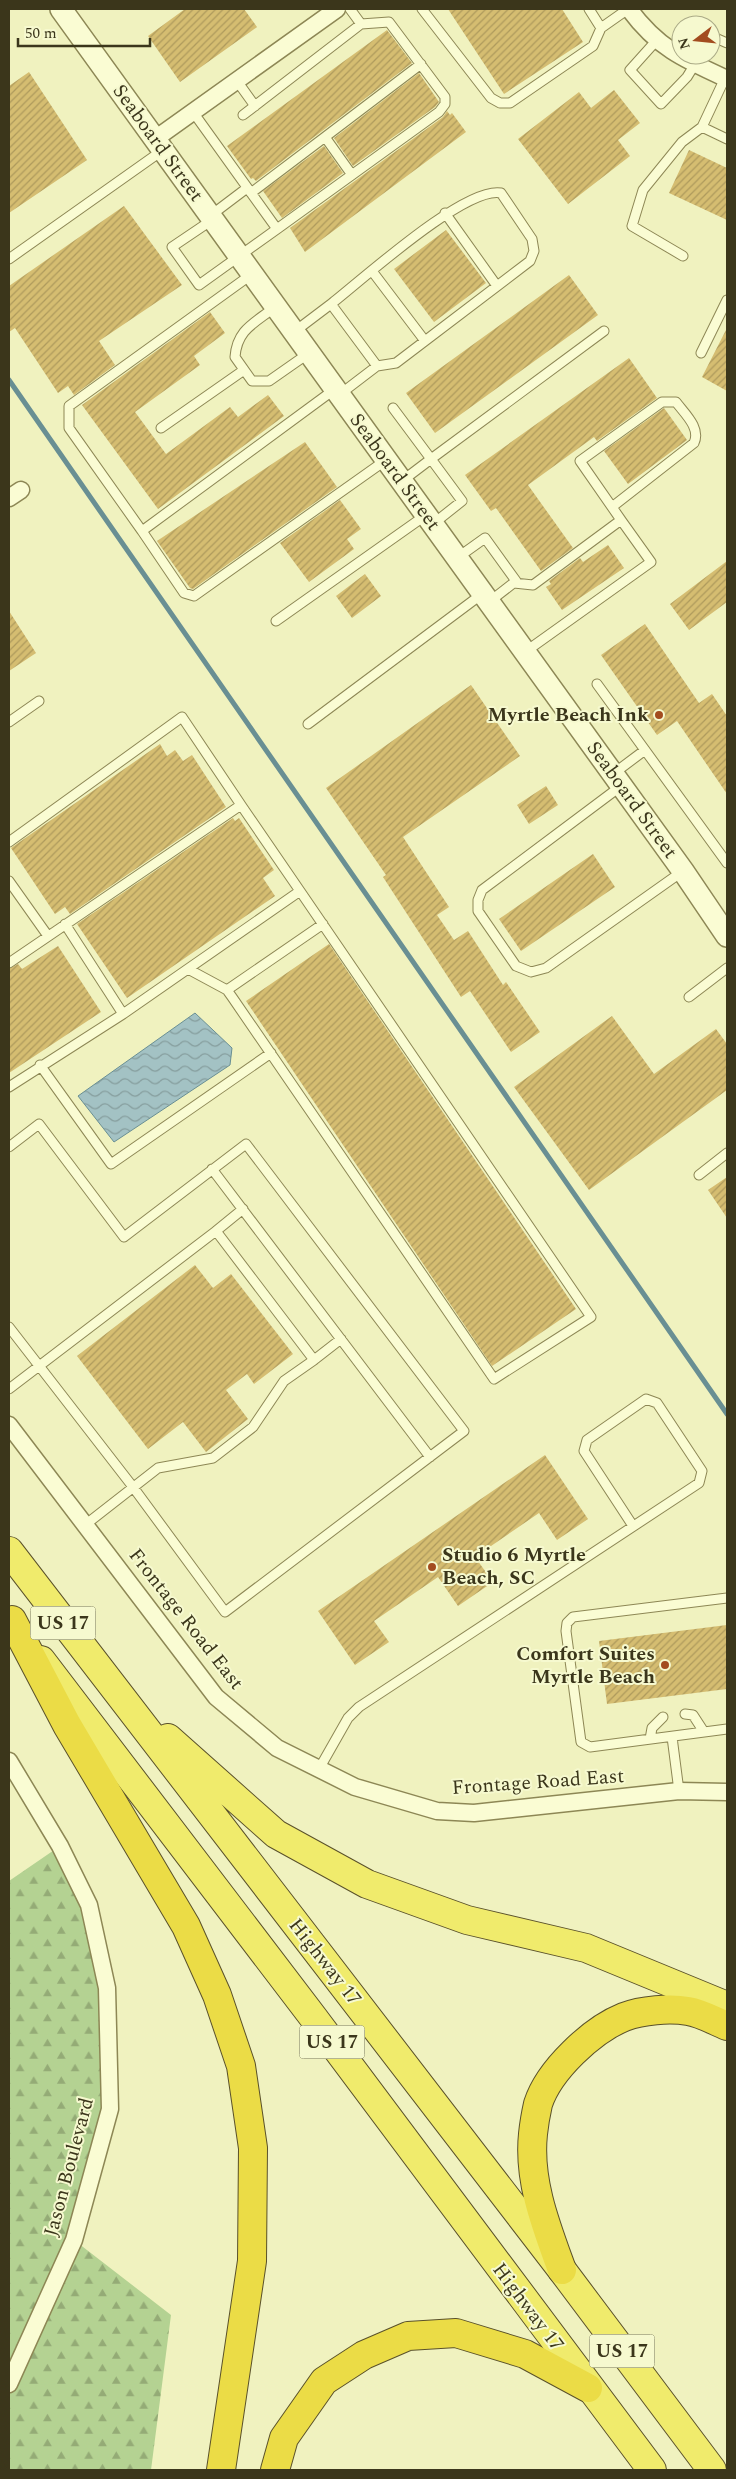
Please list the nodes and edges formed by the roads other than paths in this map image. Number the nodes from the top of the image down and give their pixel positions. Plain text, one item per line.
1 (60, 9) edge
2 (337, 9) edge
3 (350, 9) edge
4 (422, 9) edge
5 (589, 9) edge
6 (628, 9) edge
7 (361, 24) junction
8 (601, 28) junction
9 (656, 41) junction
10 (671, 49) edge
11 (421, 64) junction
12 (691, 65) edge
13 (701, 65) edge
14 (726, 78) edge
15 (237, 80) junction
16 (255, 106) junction
17 (193, 112) junction
18 (243, 115) dead end
19 (702, 127) junction
20 (325, 136) junction
21 (727, 138) edge
22 (159, 145) junction
23 (352, 175) junction
24 (249, 190) junction
25 (446, 213) junction
26 (211, 217) junction
27 (277, 229) junction
28 (683, 256) dead end
29 (240, 257) junction
30 (9, 259) edge
31 (372, 271) junction
32 (252, 274) junction
33 (497, 286) junction
34 (727, 300) edge
35 (331, 304) junction
36 (276, 307) junction
37 (604, 330) dead end
38 (294, 332) junction
39 (425, 341) junction
40 (309, 353) junction
41 (701, 353) dead end
42 (377, 366) junction
43 (244, 370) junction
44 (337, 392) junction
45 (393, 408) dead end
46 (161, 428) dead end
47 (431, 459) junction
48 (386, 460) junction
49 (402, 482) junction
50 (612, 507) junction
51 (429, 520) junction
52 (621, 520) junction
53 (142, 531) junction
54 (457, 558) junction
55 (514, 583) junction
56 (485, 598) junction
57 (276, 621) dead end
58 (524, 652) junction
59 (597, 684) dead end
60 (40, 701) dead end
61 (9, 722) edge
62 (308, 724) dead end
63 (645, 750) junction
64 (617, 780) junction
65 (241, 805) junction
66 (9, 842) edge
67 (727, 863) edge
68 (683, 871) junction
69 (9, 881) edge
70 (300, 892) junction
71 (65, 924) junction
72 (323, 924) junction
73 (48, 936) junction
74 (727, 936) edge
75 (9, 963) edge
76 (727, 968) edge
77 (188, 969) junction
78 (226, 990) junction
79 (689, 997) dead end
80 (123, 1014) junction
81 (271, 1053) junction
82 (40, 1065) junction
83 (9, 1087) edge
84 (9, 1147) edge
85 (727, 1153) edge
86 (212, 1169) junction
87 (699, 1175) dead end
88 (243, 1209) junction
89 (216, 1231) junction
90 (9, 1327) edge
91 (341, 1339) junction
92 (314, 1360) junction
93 (40, 1365) junction
94 (9, 1389) edge
95 (9, 1425) edge
96 (430, 1457) junction
97 (133, 1487) junction
98 (85, 1525) junction
99 (633, 1526) junction
100 (9, 1551) edge
101 (727, 1598) edge
102 (10, 1619) edge
103 (118, 1694) junction
104 (685, 1714) dead end
105 (663, 1717) dead end
106 (727, 1729) edge
107 (704, 1732) junction
108 (672, 1737) junction
109 (650, 1740) junction
110 (9, 1761) edge
111 (319, 1769) junction
112 (679, 1791) junction
113 (727, 1792) edge
114 (727, 2006) edge
115 (727, 2026) edge
116 (562, 2270) junction
117 (9, 2384) edge
118 (588, 2388) junction
119 (221, 2470) edge
120 (275, 2470) edge
121 (652, 2470) edge
122 (712, 2470) edge

1 - 22 street, Seaboard Street
2 - 15 street
3 - 7 lane
4 - 8 lane
5 - 8 lane
6 - 8 lane
6 - 9 street
7 - 11 lane
7 - 16 lane
9 - 10 street
9 - 12 lane
11 - 20 lane
11 - 23 lane
13 - 14 street
14 - 19 lane
15 - 16 lane
15 - 17 street
16 - 18 lane
17 - 22 street
17 - 24 lane
19 - 21 lane
19 - 28 lane
20 - 23 lane
20 - 24 lane
22 - 26 street, Seaboard Street
22 - 30 lane
23 - 27 lane
24 - 26 lane
24 - 27 lane
25 - 31 lane
25 - 33 lane
25 - 33 lane
26 - 29 street, Seaboard Street
26 - 29 lane
27 - 29 lane
29 - 32 street, Seaboard Street
31 - 35 lane
31 - 39 lane
32 - 36 street, Seaboard Street
32 - 53 lane
33 - 39 lane
34 - 41 lane
35 - 38 lane
35 - 42 lane
36 - 38 street, Seaboard Street
36 - 43 lane
37 - 47 lane
38 - 40 street, Seaboard Street
39 - 42 lane
40 - 43 lane
40 - 44 street, Seaboard Street
42 - 44 lane
43 - 46 lane
44 - 48 street, Seaboard Street
44 - 53 lane
45 - 47 lane
47 - 49 lane
47 - 51 lane
48 - 49 street, Seaboard Street
48 - 53 lane
49 - 51 street, Seaboard Street
50 - 50 lane
50 - 52 lane
51 - 54 street, Seaboard Street
51 - 57 lane
52 - 55 lane
52 - 58 lane
54 - 55 lane
54 - 56 street, Seaboard Street
55 - 56 lane
56 - 58 street, Seaboard Street
56 - 62 lane
58 - 64 street, Seaboard Street
59 - 63 lane
60 - 61 lane
63 - 64 lane
63 - 67 lane
64 - 68 street, Seaboard Street
64 - 68 lane
65 - 66 lane
65 - 70 lane
65 - 71 lane
68 - 74 street, Seaboard Street
69 - 73 lane
70 - 72 lane
70 - 77 lane
71 - 73 lane
71 - 80 lane
72 - 78 lane
72 - 81 lane
73 - 75 lane
76 - 79 lane
77 - 78 lane
77 - 80 lane
78 - 81 lane
80 - 82 lane
81 - 82 lane
82 - 83 lane
84 - 86 lane
85 - 87 lane
86 - 88 lane
86 - 96 lane
88 - 89 lane
88 - 91 lane
89 - 92 lane
89 - 93 lane
90 - 93 lane
91 - 92 lane
91 - 96 lane
92 - 97 lane
93 - 94 lane
93 - 97 lane
95 - 98 street, Frontage Road East
96 - 97 lane
97 - 98 lane
98 - 111 street, Frontage Road East
99 - 99 lane
99 - 111 lane
100 - 103 highway, Highway 17 / US 17
101 - 109 lane
102 - 118 highway, Highway 17 / US 17
102 - 119 highway
103 - 114 highway
103 - 116 highway, Highway 17 / US 17
104 - 107 lane
105 - 109 lane
106 - 107 lane
107 - 108 lane
108 - 109 lane
108 - 112 lane
110 - 117 street, Jason Boulevard
111 - 112 street, Frontage Road East
112 - 113 street, Frontage Road East
115 - 116 highway
116 - 122 highway, Highway 17 / US 17
118 - 120 highway
118 - 121 highway, Highway 17 / US 17

